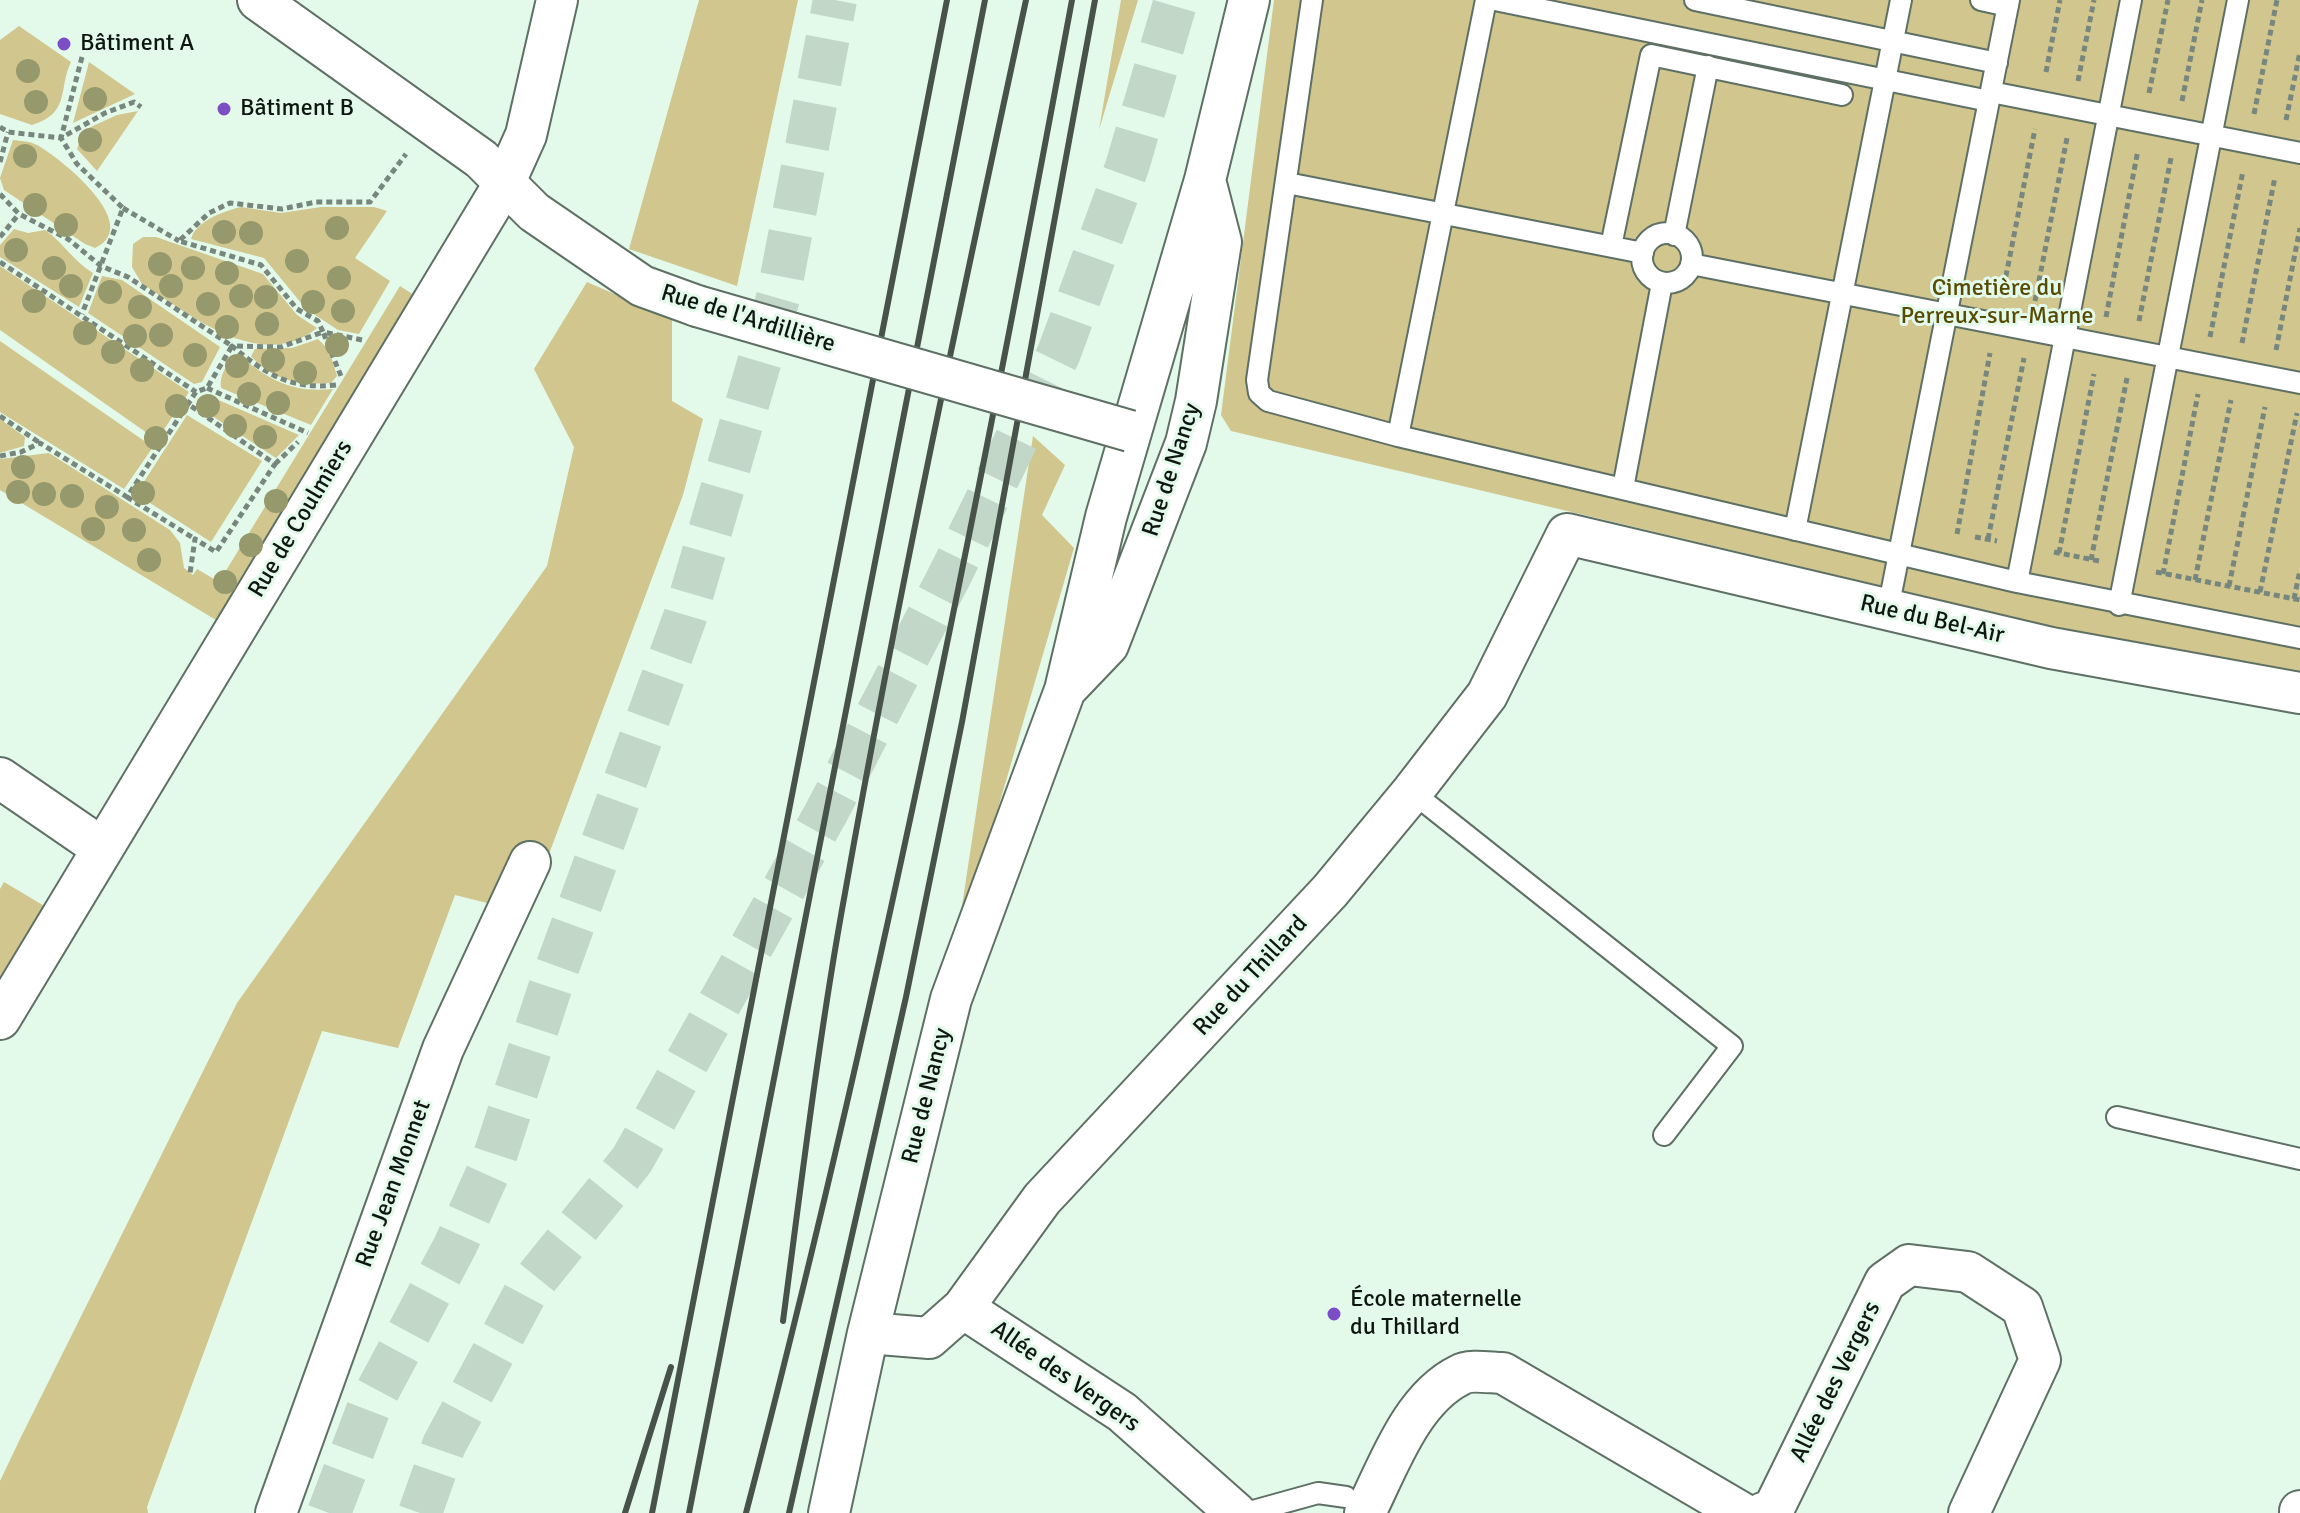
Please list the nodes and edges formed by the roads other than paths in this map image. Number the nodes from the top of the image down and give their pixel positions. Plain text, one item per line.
1 (258, 0) edge
2 (557, 0) edge
3 (1249, 0) edge
4 (1312, 0) edge
5 (1486, 0) edge
6 (1495, 0) edge
7 (1695, 0) edge
8 (1901, 0) edge
9 (1981, 0) edge
10 (2131, 0) edge
11 (2238, 0) edge
12 (2009, 3) edge
13 (1893, 41) junction
14 (1997, 63) junction
15 (1708, 66) junction
16 (1885, 80) junction
17 (1842, 95) dead end
18 (1990, 97) junction
19 (2108, 116) junction
20 (2211, 136) junction
21 (2290, 151) edge
22 (1205, 180) junction
23 (1287, 183) junction
24 (504, 184) junction
25 (1443, 212) junction
26 (1674, 235) junction
27 (1611, 246) junction
28 (1643, 253) junction
29 (1691, 264) junction
30 (1662, 283) junction
31 (1842, 294) junction
32 (1947, 314) junction
33 (2065, 337) junction
34 (2167, 357) junction
35 (2300, 383) edge
36 (1130, 431) junction
37 (1398, 436) junction
38 (1623, 488) junction
39 (1795, 530) junction
40 (1567, 534) joint
41 (1900, 553) junction
42 (2017, 582) junction
43 (2119, 605) junction
44 (1888, 609) junction
45 (2300, 638) edge
46 (1065, 690) junction
47 (2300, 693) edge
48 (0, 778) edge
49 (1412, 792) junction
50 (102, 848) junction
51 (530, 862) dead end
52 (0, 1019) edge
53 (2117, 1117) dead end
54 (1664, 1135) dead end
55 (2300, 1159) edge
56 (963, 1308) junction
57 (868, 1333) junction
58 (1355, 1505) edge
59 (276, 1513) edge
60 (829, 1513) edge
61 (1236, 1513) edge
62 (1246, 1513) edge
63 (1742, 1513) edge
64 (1763, 1513) edge
65 (1969, 1513) edge

1 - 24 street, Rue de l'Ardillière
2 - 24 street, Rue de Coulmiers
3 - 22 street, Rue de Nancy
4 - 23 lane
5 - 25 lane
6 - 16 lane
7 - 13 lane
8 - 13 lane
9 - 12 lane
10 - 19 lane
11 - 20 lane
12 - 14 lane
13 - 14 lane
13 - 16 lane
14 - 18 lane
15 - 17 lane
15 - 26 lane
15 - 27 lane
16 - 18 lane
16 - 31 lane
18 - 19 lane
18 - 32 lane
19 - 20 lane
19 - 33 lane
20 - 21 lane
20 - 34 lane
22 - 36 street, Rue de Nancy
22 - 46 street, Rue de Nancy
23 - 25 lane
23 - 37 lane
24 - 36 street, Rue de l'Ardillière, bridge
24 - 50 street, Rue de Coulmiers
25 - 27 lane
25 - 37 lane
26 - 28 lane
26 - 29 lane
27 - 28 lane
28 - 30 lane
29 - 30 lane
29 - 31 lane
30 - 38 lane
31 - 32 lane
31 - 39 lane
32 - 33 lane
32 - 41 lane
33 - 34 lane
33 - 42 lane
34 - 35 lane
34 - 43 lane
36 - 46 street, Rue de Nancy
37 - 38 lane
38 - 39 lane
39 - 41 lane
40 - 44 street, Rue du Bel-Air
40 - 49 street, Rue du Thillard
41 - 42 lane
41 - 44 lane
42 - 43 lane
43 - 45 lane
44 - 47 street, Rue du Bel-Air
46 - 57 street, Rue de Nancy
48 - 50 street
49 - 54 lane
49 - 56 street, Rue du Thillard
50 - 52 street, Rue de Coulmiers
51 - 59 street, Rue Jean Monnet
53 - 55 lane
56 - 57 street, Rue du Thillard
56 - 61 street, Allée des Vergers
57 - 60 street, Rue de Nancy
58 - 62 lane
58 - 63 street
64 - 65 street, Allée des Vergers

